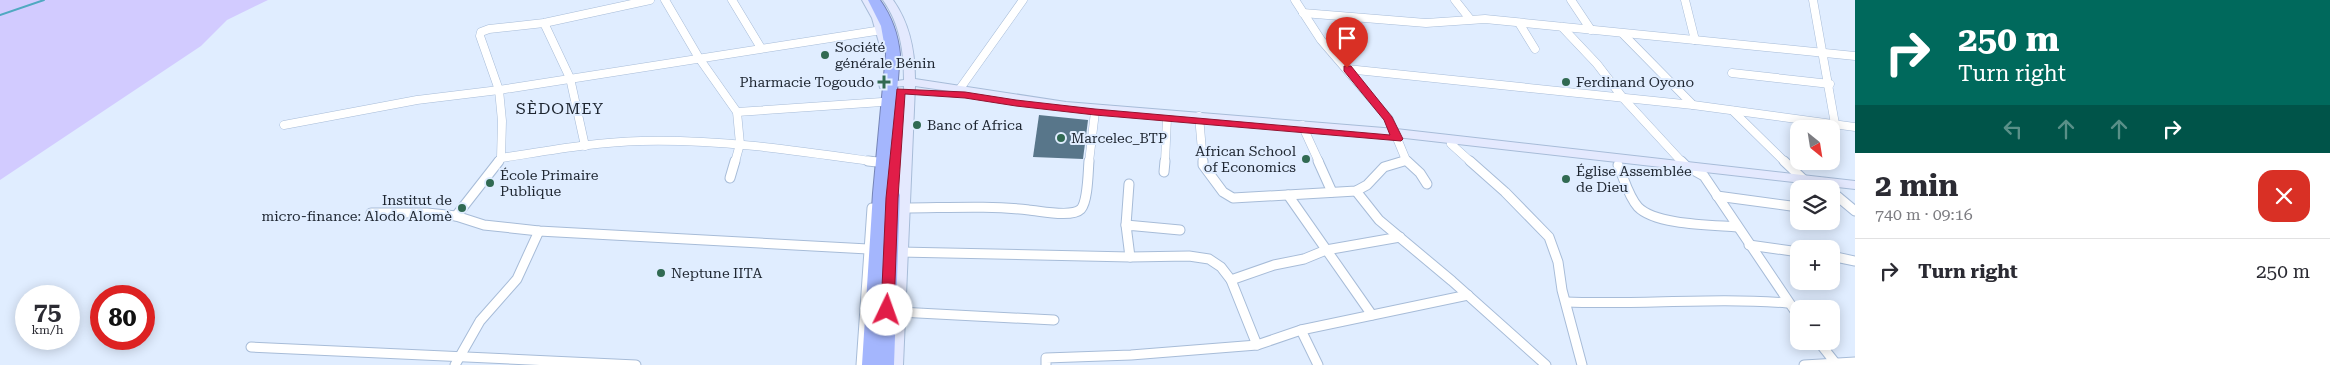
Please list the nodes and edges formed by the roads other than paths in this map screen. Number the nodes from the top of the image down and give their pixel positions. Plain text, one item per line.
1 (650, 0) edge
2 (665, 0) edge
3 (732, 0) edge
4 (867, 0) edge
5 (874, 0) edge
6 (881, 0) edge
7 (888, 0) edge
8 (1023, 0) edge
9 (1295, 0) edge
10 (1456, 0) edge
11 (1571, 0) edge
12 (1685, 0) edge
13 (1813, 0) edge
14 (1303, 13) junction
15 (1470, 19) junction
16 (1519, 23) junction
17 (544, 24) junction
18 (1562, 27) junction
19 (882, 30) junction
20 (1591, 30) junction
21 (1623, 34) junction
22 (1696, 40) junction
23 (761, 48) junction
24 (1535, 49) dead end
25 (1823, 53) junction
26 (1855, 56) edge
27 (699, 58) junction
28 (1347, 68) junction
29 (1732, 72) dead end
30 (570, 78) junction
31 (1830, 84) junction
32 (895, 89) junction
33 (499, 90) junction
34 (958, 90) junction
35 (1623, 98) junction
36 (1693, 105) junction
37 (1733, 111) junction
38 (737, 112) junction
39 (1095, 112) junction
40 (1167, 118) junction
41 (1199, 119) junction
42 (1804, 120) edge
43 (1834, 120) edge
44 (284, 125) dead end
45 (1840, 125) edge
46 (1303, 127) junction
47 (1855, 127) edge
48 (1397, 136) junction
49 (740, 144) junction
50 (1451, 144) junction
51 (585, 146) junction
52 (1530, 151) junction
53 (501, 158) junction
54 (1406, 160) junction
55 (877, 162) junction
56 (1618, 165) junction
57 (1686, 166) junction
58 (1164, 172) dead end
59 (1704, 176) junction
60 (730, 178) dead end
61 (1804, 180) joint
62 (1130, 184) dead end
63 (1427, 184) dead end
64 (1840, 184) edge
65 (1790, 185) edge
66 (1855, 185) edge
67 (1840, 190) edge
68 (1356, 191) junction
69 (1855, 191) edge
70 (1332, 192) junction
71 (1288, 195) junction
72 (1717, 196) junction
73 (1840, 198) edge
74 (1790, 206) edge
75 (903, 208) junction
76 (1855, 211) edge
77 (371, 213) dead end
78 (456, 216) junction
79 (1126, 225) junction
80 (1737, 226) junction
81 (1180, 230) dead end
82 (539, 231) junction
83 (1400, 237) junction
84 (1749, 246) junction
85 (868, 249) junction
86 (1326, 250) junction
87 (1790, 251) edge
88 (900, 252) junction
89 (1130, 257) junction
90 (1840, 258) edge
91 (1855, 261) edge
92 (1231, 280) junction
93 (1468, 295) junction
94 (1566, 302) junction
95 (1788, 303) junction
96 (1790, 306) edge
97 (899, 312) junction
98 (1372, 315) junction
99 (1054, 320) dead end
100 (1301, 330) junction
101 (1257, 345) junction
102 (251, 347) dead end
103 (1825, 350) edge
104 (1132, 360) edge
105 (456, 362) edge
106 (1855, 362) edge
107 (1836, 363) edge
108 (636, 365) edge
109 (861, 365) edge
110 (872, 365) edge
111 (884, 365) edge
112 (895, 365) edge
113 (1046, 365) edge
114 (1318, 365) edge
115 (1546, 365) edge
116 (1582, 365) edge
117 (1804, 365) edge

1 - 17 street
2 - 27 street
3 - 23 street
4 - 19 main road
5 - 32 highway
6 - 32 highway
7 - 32 main road
8 - 34 street
9 - 14 street
10 - 15 street
11 - 20 street
12 - 22 street
13 - 25 street
14 - 15 street
14 - 28 street
15 - 16 street
16 - 18 street
16 - 24 street
17 - 30 street
17 - 33 street
18 - 20 street
18 - 35 street
19 - 23 street
19 - 32 main road
20 - 21 street
21 - 22 street
21 - 36 street
22 - 25 street
23 - 27 street
25 - 26 street
25 - 31 street
27 - 30 street
27 - 38 street
28 - 35 street
28 - 48 street
29 - 31 street
30 - 33 street
30 - 51 street
31 - 43 street
32 - 34 main road
32 - 38 street
32 - 39 main road
32 - 55 street
32 - 75 main road
32 - 110 highway
32 - 111 highway
33 - 44 street
33 - 53 street
34 - 41 main road
35 - 36 street
35 - 57 street
36 - 37 street
37 - 42 street
37 - 61 street
38 - 49 street
39 - 40 main road
39 - 75 street
40 - 41 main road
40 - 58 street
41 - 46 main road
41 - 71 street
45 - 47 street
46 - 48 main road
46 - 70 street
48 - 50 main road
48 - 52 main road
48 - 54 street
49 - 51 street
49 - 55 street
49 - 60 street
50 - 52 main road
50 - 94 street
51 - 53 street
52 - 56 main road
52 - 57 main road
53 - 78 street
54 - 63 street
54 - 68 street
55 - 85 street
56 - 59 main road
56 - 80 street
57 - 59 street
57 - 61 main road
59 - 65 main road
59 - 72 street
62 - 79 street
64 - 66 main road
67 - 69 main road
68 - 70 street
68 - 83 street
70 - 71 street
71 - 86 street
72 - 74 street
72 - 80 street
73 - 76 street
75 - 88 main road
77 - 78 street
78 - 82 street
79 - 81 street
79 - 89 street
80 - 84 street
82 - 85 street
82 - 105 street
83 - 86 street
83 - 93 street
84 - 87 street
84 - 95 street
85 - 109 street
86 - 92 street
86 - 98 street
88 - 89 street
88 - 97 main road
89 - 92 street
90 - 91 street
92 - 101 street
93 - 98 street
93 - 115 street
94 - 95 street
94 - 116 street
95 - 96 street
97 - 99 street
97 - 112 main road
98 - 100 street
100 - 101 street
100 - 114 street
101 - 104 street
102 - 105 street
103 - 107 street
104 - 113 street
105 - 108 street
106 - 107 street
107 - 117 street

